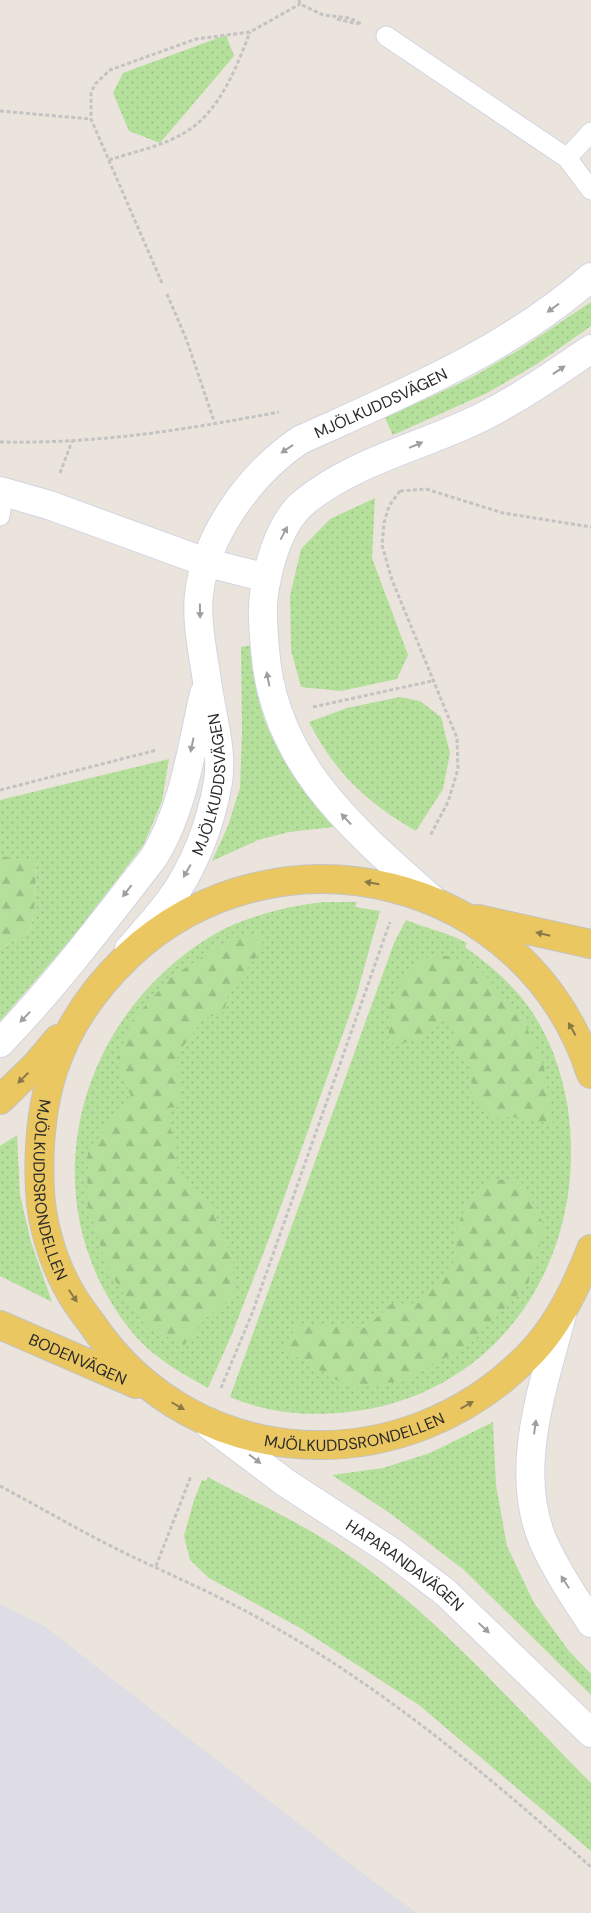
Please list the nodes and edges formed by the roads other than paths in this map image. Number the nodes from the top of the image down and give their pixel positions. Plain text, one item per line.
1 (386, 36) road end
2 (591, 132) edge
3 (567, 158) junction
4 (591, 190) edge
5 (591, 277) edge
6 (591, 349) edge
7 (1, 500) edge
8 (208, 563) junction
9 (267, 578) junction
10 (206, 680) junction
11 (433, 900) junction
12 (467, 916) junction
13 (591, 944) edge
14 (106, 978) junction
15 (88, 1001) junction
16 (0, 1043) edge
17 (591, 1074) edge
18 (0, 1100) edge
19 (591, 1249) edge
20 (584, 1276) edge
21 (564, 1310) junction
22 (0, 1325) edge
23 (155, 1392) junction
24 (202, 1419) junction
25 (591, 1623) edge
26 (591, 1733) edge

1 - 3 lane
2 - 3 lane
3 - 4 lane
5 -> 8 street, MJÖLKUDDSVÄGEN
9 -> 6 street
7 - 8 street
8 - 9 street
8 -> 10 street, MJÖLKUDDSVÄGEN
11 -> 9 street
10 -> 14 street, MJÖLKUDDSVÄGEN
10 -> 16 street
11 - 12 main road, MJÖLKUDDSRONDELLEN
11 -> 14 main road, MJÖLKUDDSRONDELLEN
13 -> 12 main road
17 -> 12 main road, MJÖLKUDDSRONDELLEN
14 - 15 main road, MJÖLKUDDSRONDELLEN
15 -> 18 main road
15 -> 23 main road, MJÖLKUDDSRONDELLEN
19 - 20 main road, MJÖLKUDDSRONDELLEN
20 - 21 main road, MJÖLKUDDSRONDELLEN
24 -> 21 main road, MJÖLKUDDSRONDELLEN
25 -> 21 street
22 - 23 main road, BODENVÄGEN
23 -> 24 main road, MJÖLKUDDSRONDELLEN
24 -> 26 street, HAPARANDAVÄGEN

